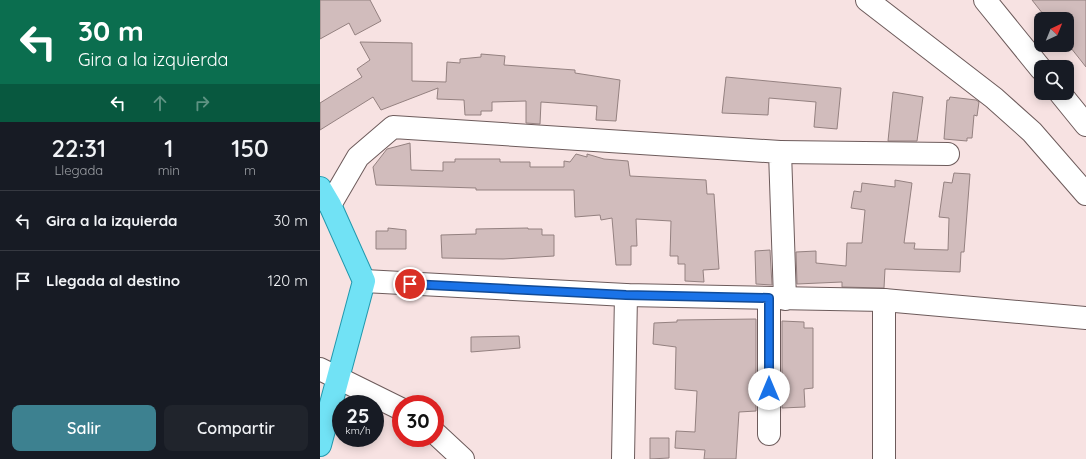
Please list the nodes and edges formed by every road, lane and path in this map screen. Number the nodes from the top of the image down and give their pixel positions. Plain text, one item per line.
1 (867, 0) edge
2 (985, 0) edge
3 (1034, 60) edge
4 (1066, 100) edge
5 (1086, 125) edge
6 (780, 152) junction
7 (948, 154) dead end
8 (1086, 194) edge
9 (325, 196) edge
10 (364, 281) junction
11 (626, 295) junction
12 (777, 299) junction
13 (884, 300) junction
14 (1086, 318) edge
15 (329, 373) edge
16 (392, 404) edge
17 (769, 434) dead end
18 (444, 441) edge
19 (320, 445) edge
20 (463, 459) edge
21 (623, 459) edge
22 (884, 459) edge

1 - 8 street
2 - 3 street
4 - 5 street
6 - 7 street
6 - 9 street
6 - 12 street
9 - 10 main road
10 - 11 street
10 - 15 main road
11 - 12 street
11 - 21 street
12 - 13 street
12 - 17 street
13 - 14 street
13 - 22 street
15 - 16 street
15 - 19 main road
18 - 20 street

